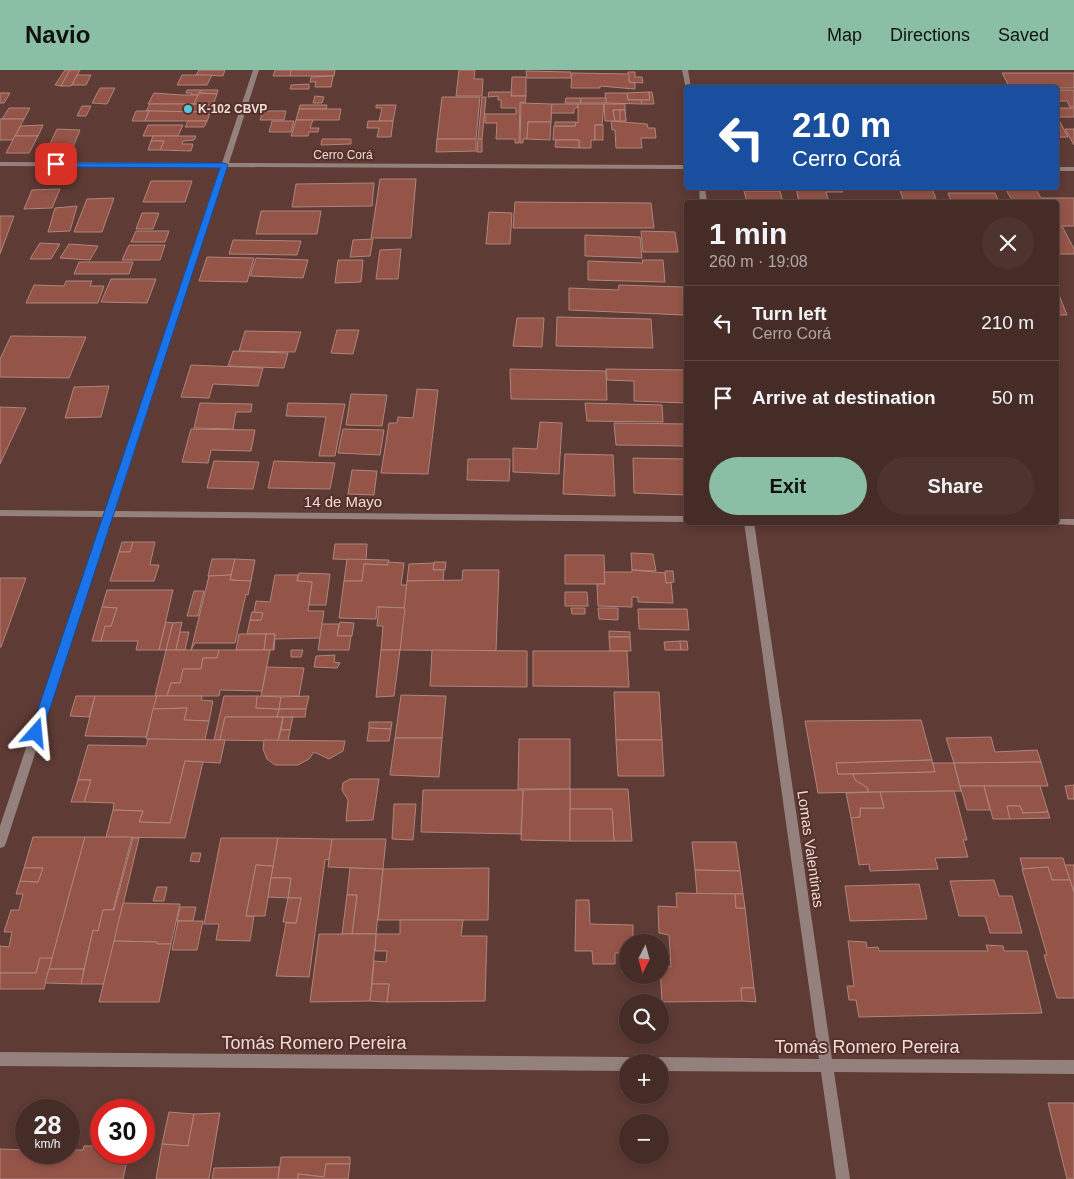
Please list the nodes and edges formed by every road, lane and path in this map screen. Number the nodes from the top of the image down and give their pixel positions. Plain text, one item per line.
1 (256, 70) edge
2 (685, 70) edge
3 (688, 85) edge
4 (0, 164) edge
5 (224, 165) junction
6 (684, 167) edge
7 (1059, 169) edge
8 (1074, 169) edge
9 (0, 513) edge
10 (109, 514) junction
11 (684, 519) edge
12 (1059, 522) edge
13 (1074, 522) edge
14 (750, 525) edge
15 (0, 843) edge
16 (0, 1059) edge
17 (619, 1064) edge
18 (669, 1064) edge
19 (827, 1065) junction
20 (1074, 1067) edge
21 (843, 1179) edge

1 - 5 street
2 - 3 street
4 - 5 street, Cerro Corá
5 - 6 street, Cerro Corá
5 - 10 street
7 - 8 street
9 - 10 street, 14 de Mayo
10 - 11 street, 14 de Mayo
10 - 15 street
12 - 13 street
14 - 19 street, Lomas Valentinas
16 - 17 street, Tomás Romero Pereira
18 - 19 street, Tomás Romero Pereira
19 - 20 street, Tomás Romero Pereira
19 - 21 street, Lomas Valentinas

